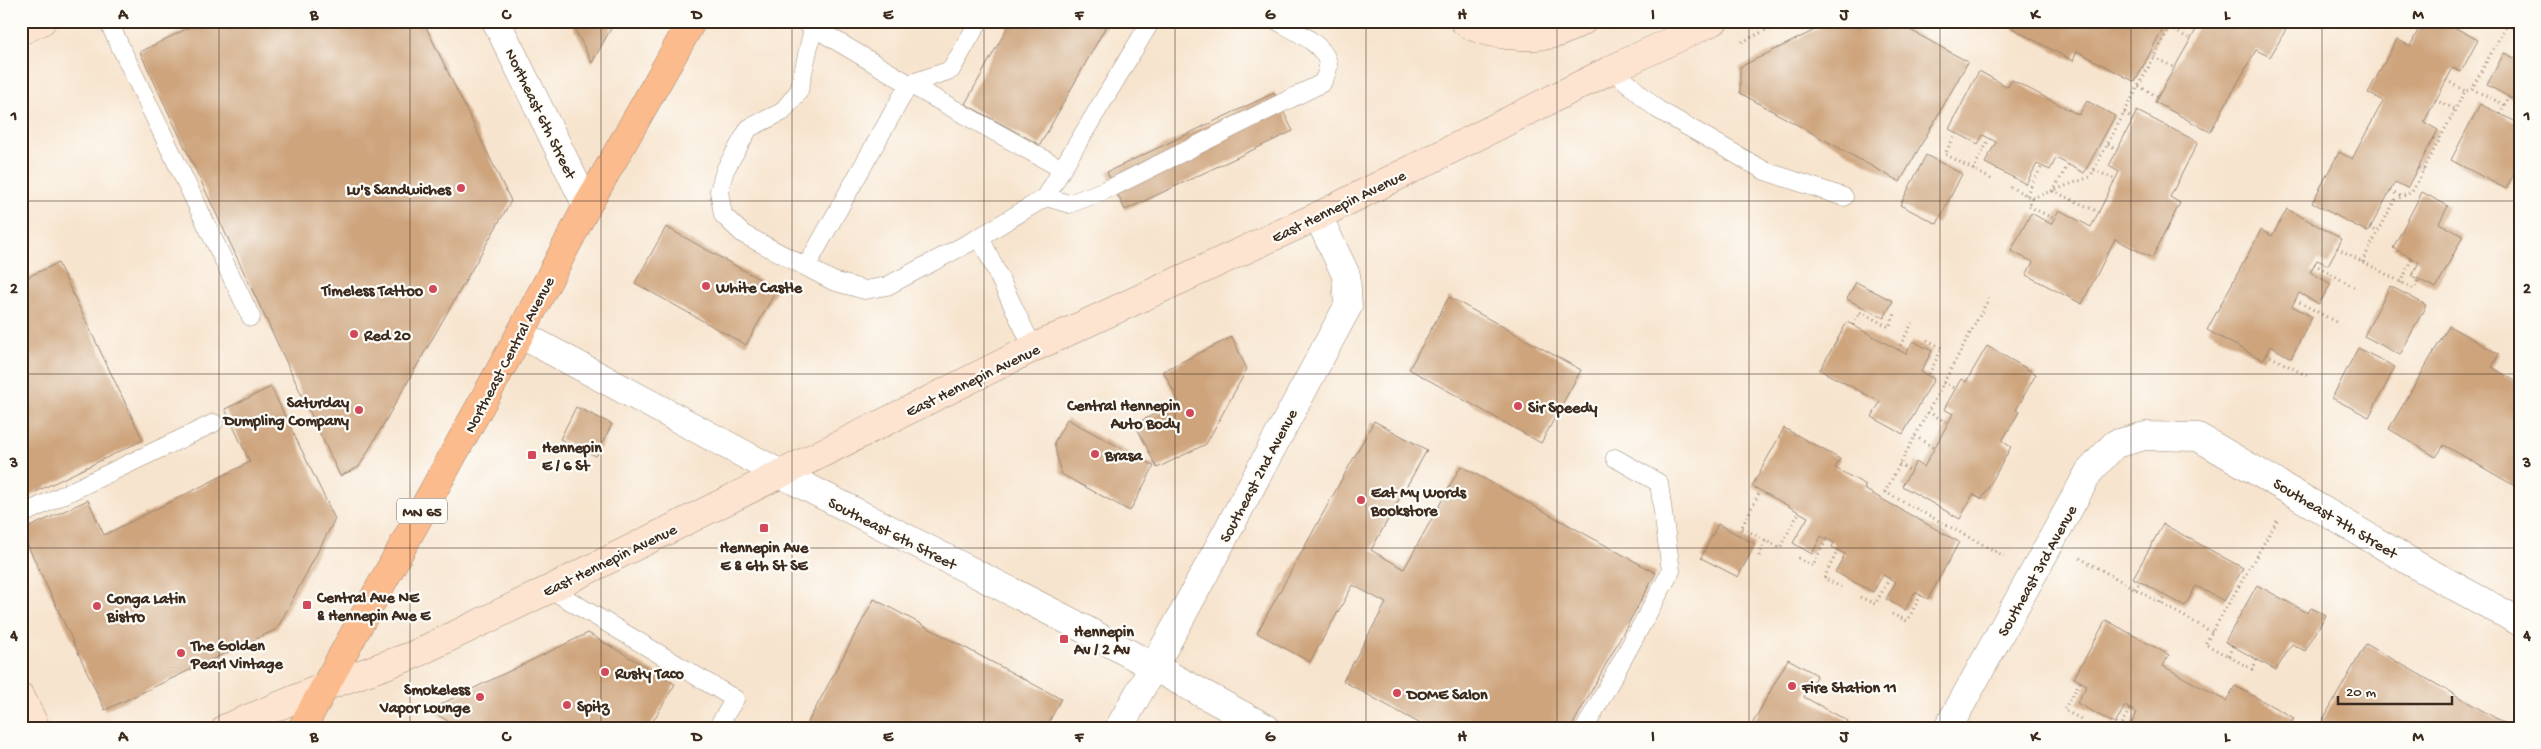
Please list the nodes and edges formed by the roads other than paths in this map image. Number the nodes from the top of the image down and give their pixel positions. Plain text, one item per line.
1 (42, 21) edge
2 (108, 21) edge
3 (496, 21) edge
4 (692, 21) edge
5 (979, 21) edge
6 (1151, 21) edge
7 (1277, 21) edge
8 (1464, 21) edge
9 (1583, 21) edge
10 (1714, 21) edge
11 (808, 24) edge
12 (21, 31) edge
13 (1612, 69) junction
14 (909, 84) junction
15 (1062, 169) junction
16 (1046, 197) junction
17 (1844, 197) dead end
18 (587, 206) junction
19 (1318, 216) junction
20 (980, 237) junction
21 (806, 267) junction
22 (251, 317) dead end
23 (520, 334) junction
24 (1033, 348) junction
25 (214, 423) dead end
26 (2145, 436) joint
27 (1615, 458) dead end
28 (781, 474) junction
29 (21, 515) edge
30 (550, 589) junction
31 (2520, 622) edge
32 (1154, 666) junction
33 (324, 687) junction
34 (21, 697) edge
35 (36, 728) edge
36 (226, 728) edge
37 (302, 728) edge
38 (717, 728) edge
39 (1119, 728) edge
40 (1266, 728) edge
41 (1585, 728) edge
42 (1948, 728) edge

1 - 12 main road
2 - 22 lane
3 - 18 street, Northeast 6th Street
4 - 18 main road, Northeast Central Avenue / MN 65
5 - 14 lane
6 - 15 lane
7 - 16 lane
8 - 9 main road
10 - 13 main road, East Hennepin Avenue
11 - 14 lane
11 - 21 lane
13 - 17 lane
13 - 19 main road, East Hennepin Avenue
14 - 15 lane
14 - 21 lane
15 - 16 lane
16 - 20 lane
18 - 23 main road, Northeast Central Avenue / MN 65
19 - 24 main road, East Hennepin Avenue
19 - 32 street, Southeast 2nd Avenue
20 - 21 lane
20 - 24 lane
23 - 28 street, Southeast 6th Street
23 - 33 main road, Northeast Central Avenue / MN 65
24 - 28 main road, East Hennepin Avenue
25 - 29 lane
26 - 31 street, Southeast 7th Street
26 - 42 street, Southeast 3rd Avenue
27 - 41 lane
28 - 30 main road, East Hennepin Avenue
28 - 32 street, Southeast 6th Street
30 - 33 main road, East Hennepin Avenue
30 - 38 lane
32 - 39 street, Southeast 2nd Avenue
32 - 40 street, Southeast 6th Street
33 - 36 main road, East Hennepin Avenue
33 - 37 main road, MN 65
34 - 35 main road

